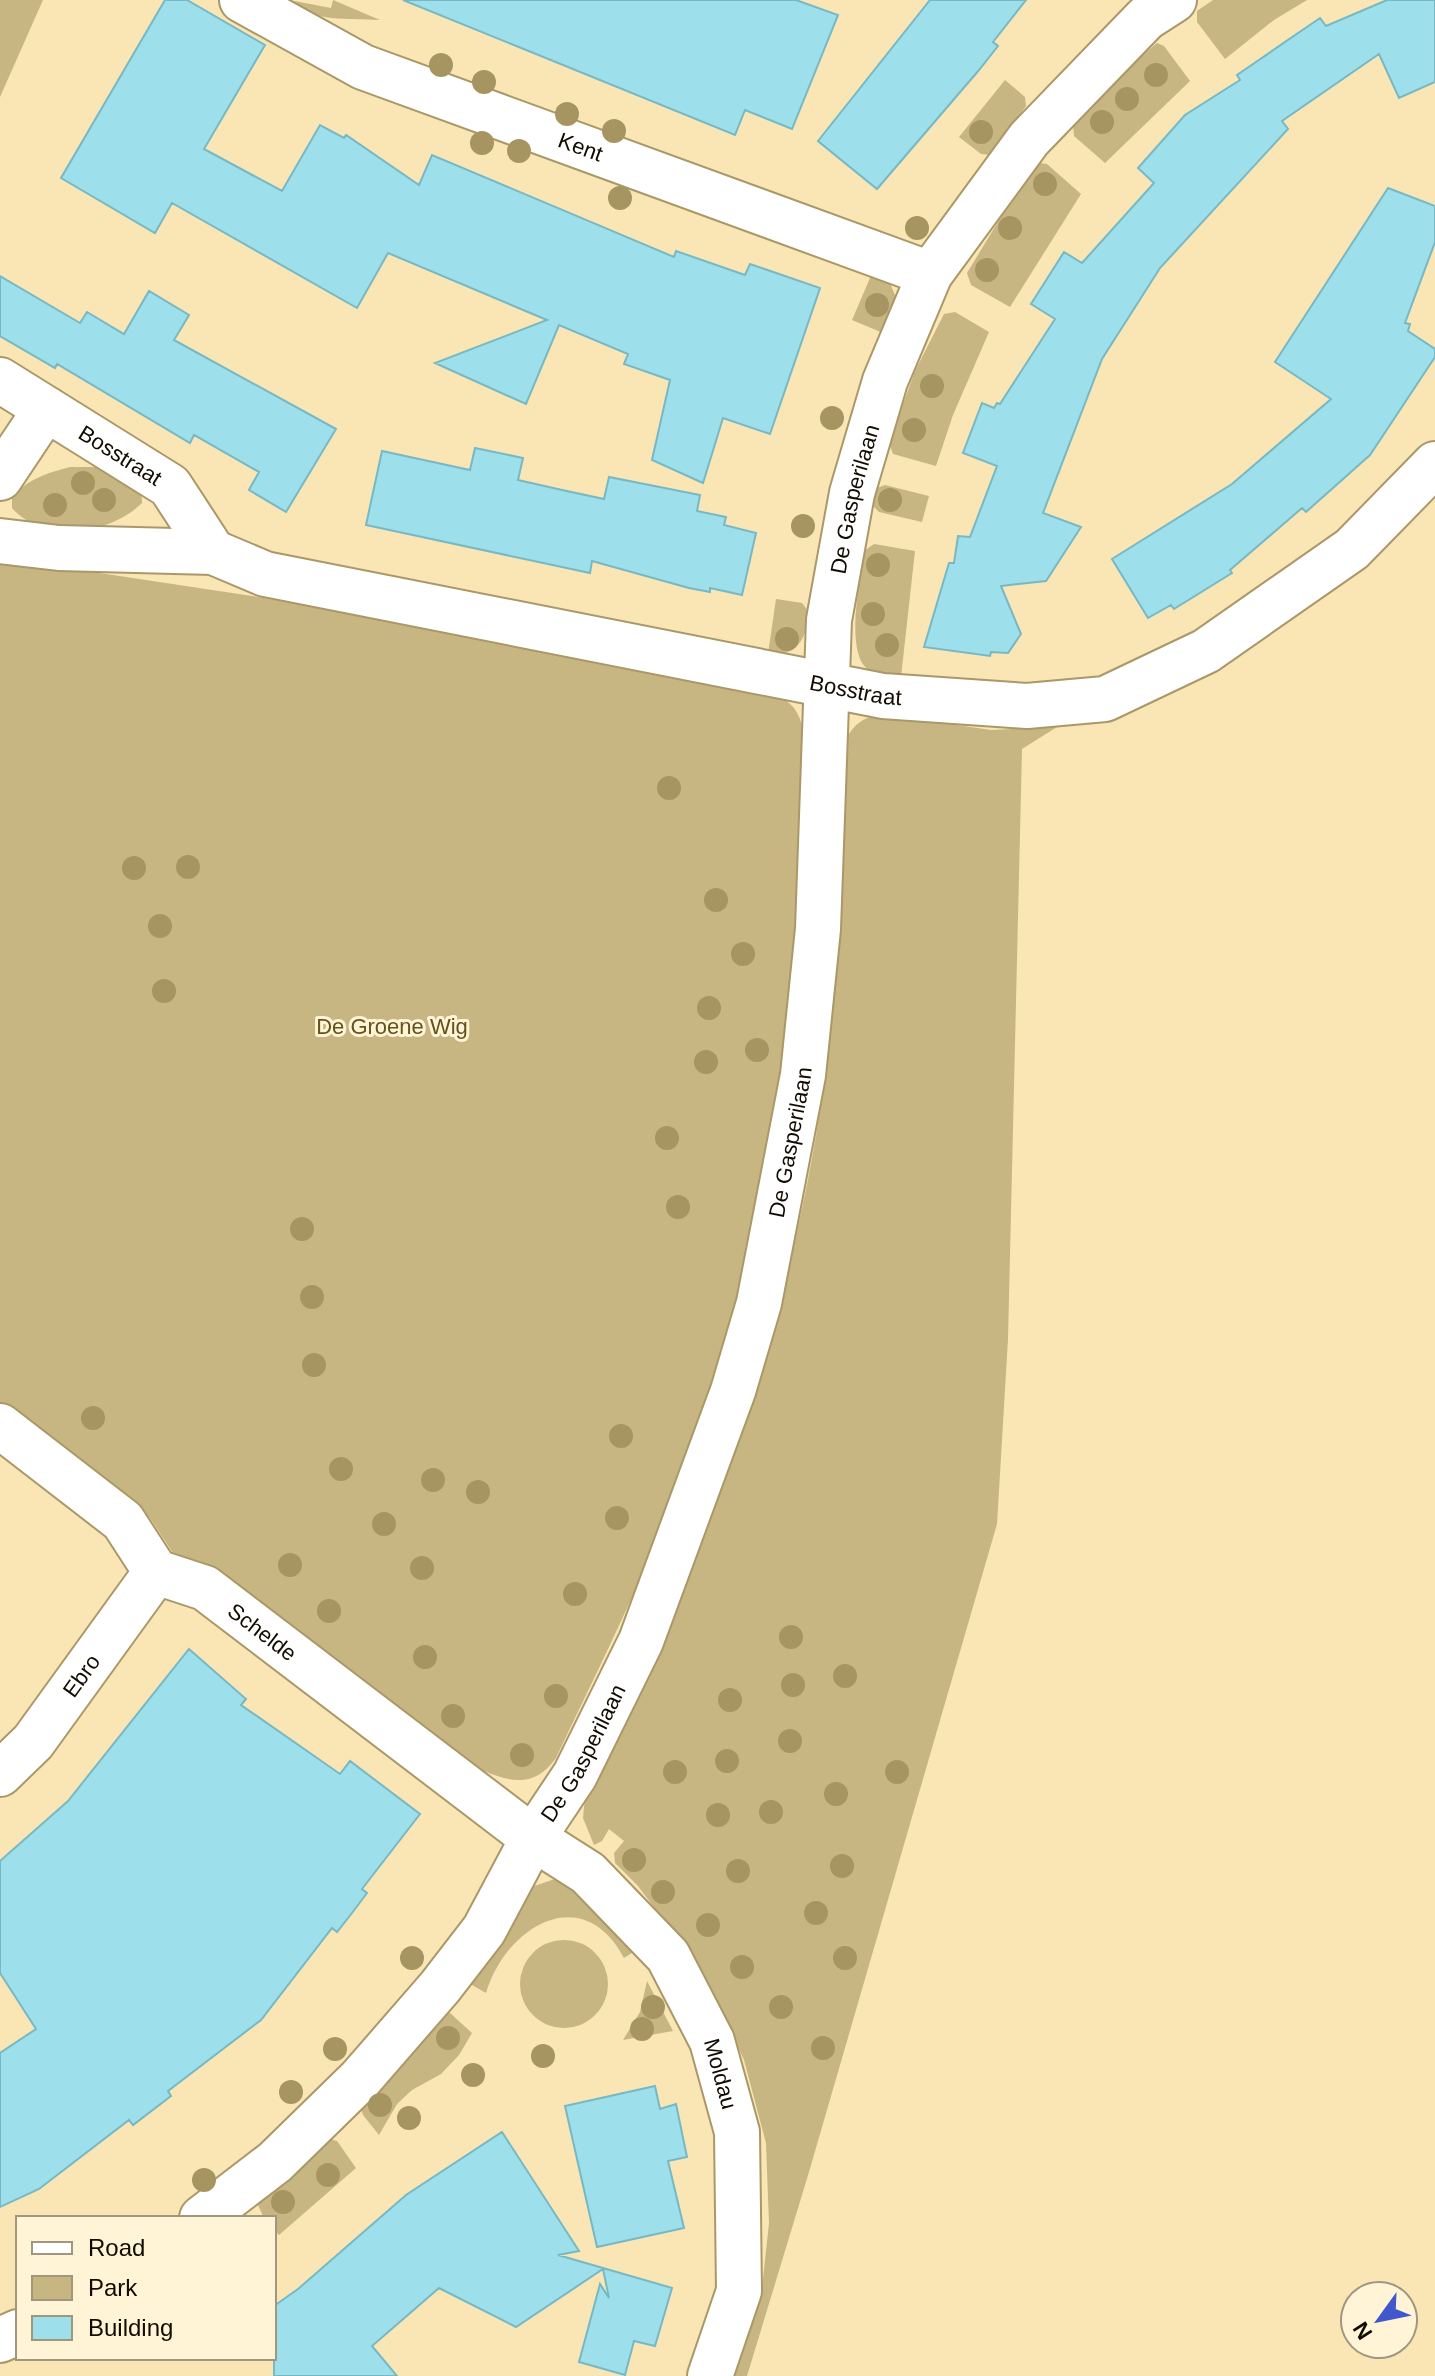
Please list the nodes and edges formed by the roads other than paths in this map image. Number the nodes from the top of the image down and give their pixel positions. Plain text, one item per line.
1 (242, 0) edge
2 (1149, 6) edge
3 (930, 274) junction
4 (0, 380) edge
5 (46, 409) junction
6 (1435, 464) edge
7 (0, 478) edge
8 (0, 541) edge
9 (213, 552) junction
10 (826, 684) junction
11 (0, 1426) edge
12 (156, 1572) junction
13 (0, 1774) edge
14 (533, 1838) junction
15 (205, 2216) edge
16 (710, 2376) edge

1 - 3 street, Kent
2 - 3 street, De Gasperilaan
3 - 10 street, De Gasperilaan
4 - 5 street, Bosstraat
5 - 7 street
5 - 9 street, Bosstraat
6 - 10 street, Bosstraat
8 - 9 street, Bosstraat
9 - 10 street, Bosstraat
10 - 14 street, De Gasperilaan
11 - 12 street
12 - 13 street, Ebro
12 - 14 street, Schelde
14 - 15 street, De Gasperilaan
14 - 16 street, Moldau

